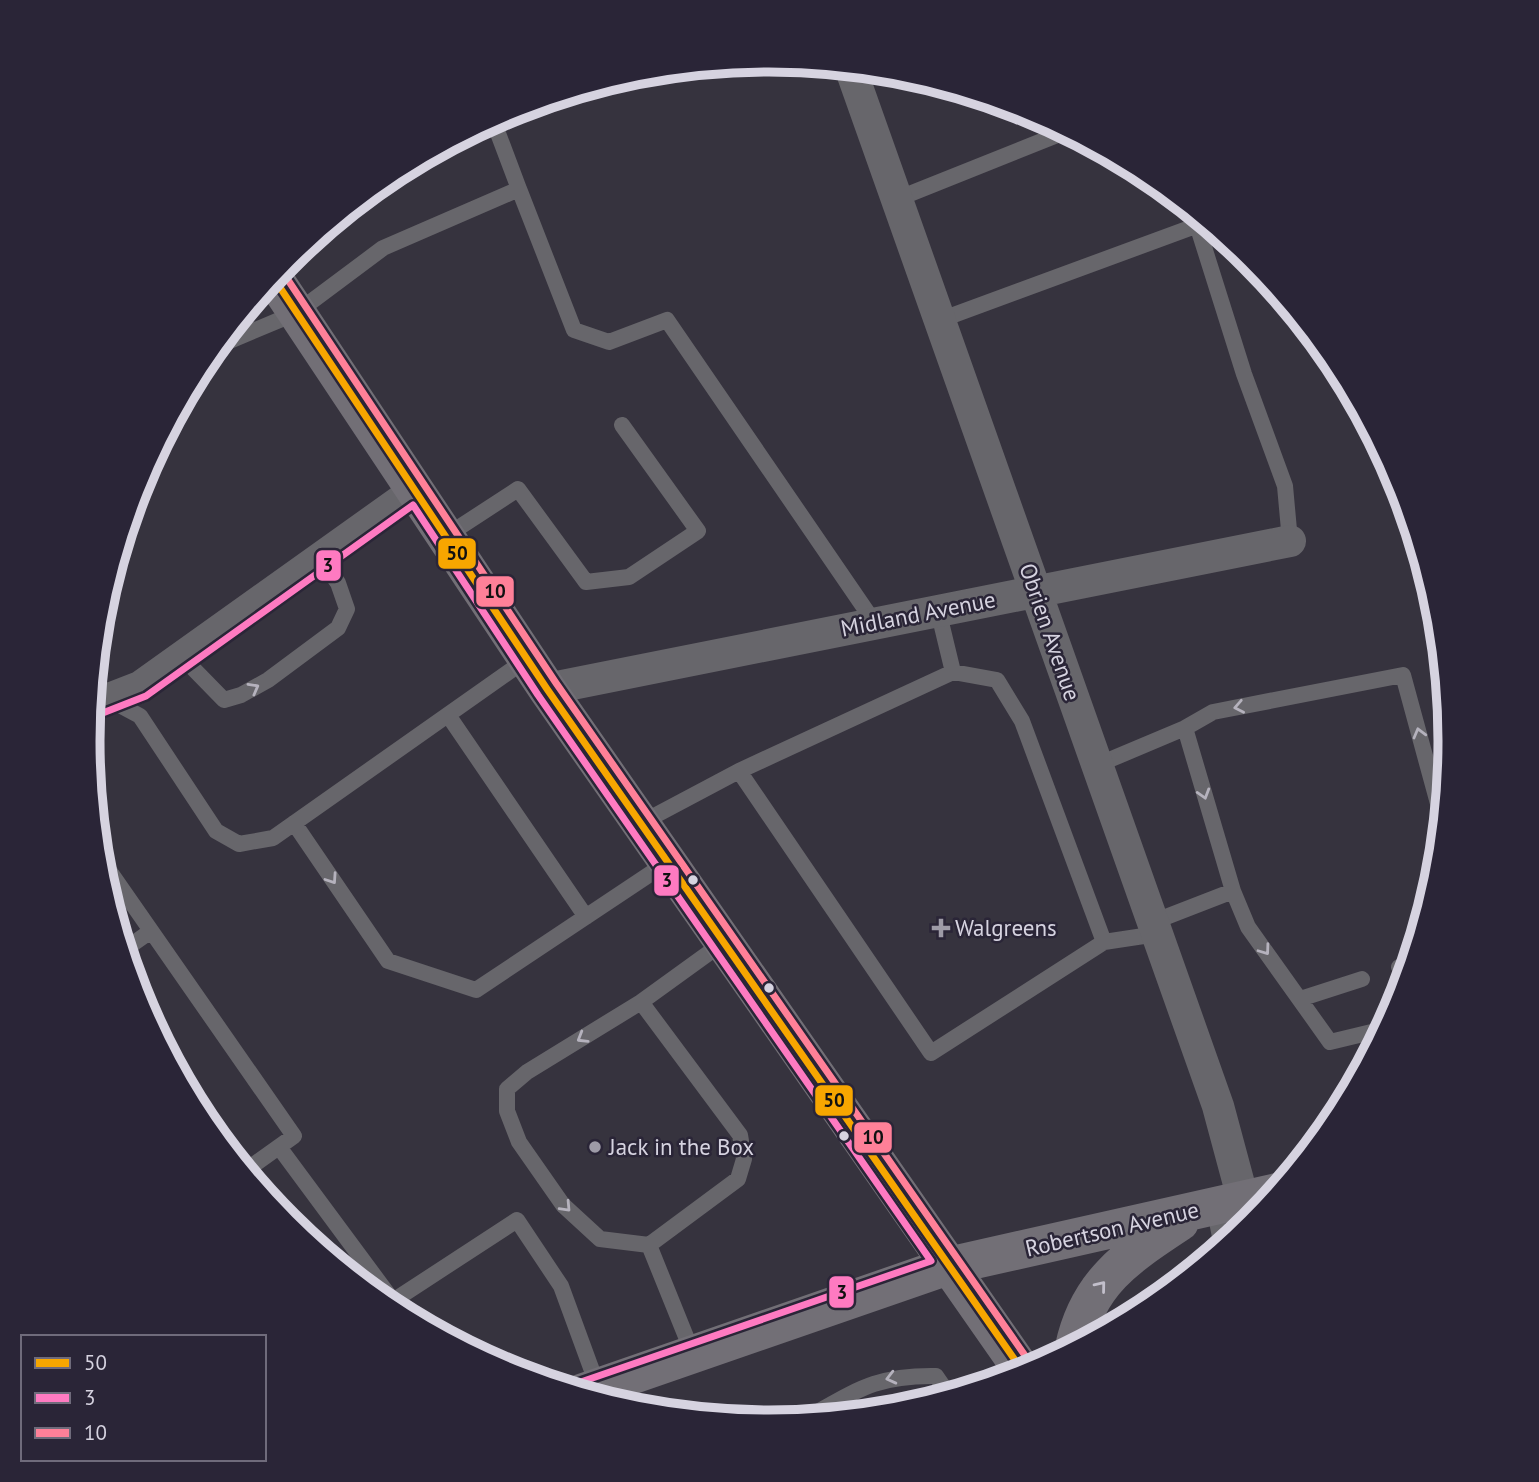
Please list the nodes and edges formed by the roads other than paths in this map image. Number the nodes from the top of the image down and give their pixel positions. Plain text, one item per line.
1 (853, 77) edge
2 (497, 130) edge
3 (1055, 136) edge
4 (519, 189) junction
5 (897, 199) junction
6 (1190, 220) edge
7 (1199, 228) edge
8 (279, 286) edge
9 (296, 313) junction
10 (940, 320) junction
11 (236, 338) edge
12 (622, 425) dead end
13 (416, 489) junction
14 (446, 536) junction
15 (1290, 541) joint
16 (320, 558) junction
17 (1036, 592) junction
18 (938, 610) junction
19 (874, 622) junction
20 (182, 657) junction
21 (953, 672) junction
22 (537, 674) junction
23 (102, 694) edge
24 (102, 697) edge
25 (448, 715) junction
26 (1185, 728) junction
27 (1097, 765) junction
28 (739, 771) junction
29 (1436, 796) edge
30 (294, 823) junction
31 (641, 823) junction
32 (668, 863) junction
33 (115, 878) edge
34 (1233, 891) junction
35 (586, 917) junction
36 (1155, 928) junction
37 (151, 931) junction
38 (724, 942) junction
39 (1104, 942) junction
40 (132, 944) edge
41 (1362, 979) dead end
42 (1300, 999) junction
43 (640, 1002) junction
44 (1372, 1032) edge
45 (279, 1147) junction
46 (253, 1165) edge
47 (1233, 1202) edge
48 (1226, 1230) edge
49 (649, 1245) junction
50 (948, 1266) junction
51 (374, 1280) edge
52 (399, 1297) edge
53 (1077, 1335) edge
54 (693, 1354) junction
55 (1017, 1363) edge
56 (589, 1385) edge
57 (598, 1387) edge
58 (943, 1387) edge
59 (825, 1408) edge

1 - 5 street, Obrien Avenue
2 - 4 lane
3 - 5 lane
4 - 9 lane
4 - 19 lane
5 - 10 street, Obrien Avenue
6 - 10 lane
7 - 15 lane
8 - 9 main road
9 - 11 lane
9 - 13 main road
10 - 17 street, Obrien Avenue
12 - 14 lane
13 - 14 main road
13 - 16 street
14 - 22 main road
15 - 17 street, Midland Avenue
16 - 20 street
20 -> 16 lane
17 - 18 street, Midland Avenue
17 - 27 street, Obrien Avenue
18 - 19 street, Midland Avenue
18 - 21 lane
19 - 22 street, Midland Avenue
20 - 23 street
21 - 28 lane
21 - 39 lane
22 - 25 lane
22 - 31 main road
24 - 30 lane
25 - 30 lane
25 - 35 lane
26 - 27 lane
29 -> 26 lane
26 -> 34 lane
27 - 36 street, Obrien Avenue
28 - 31 lane
28 - 39 lane
30 -> 35 lane
31 - 32 main road
32 - 35 lane
32 - 38 main road
33 - 37 lane
34 - 36 lane
34 -> 42 lane
36 - 39 lane
36 - 47 street, Obrien Avenue
37 - 40 lane
37 - 45 lane
38 - 43 lane
38 - 50 main road
41 - 42 lane
42 - 44 lane
43 - 49 lane
43 -> 49 lane
45 - 46 lane
45 - 51 lane
47 - 48 lane
47 - 50 main road, Robertson Avenue
53 -> 47 main road
49 - 54 lane
50 - 54 main road, Robertson Avenue
50 - 55 main road
52 - 56 lane
54 - 57 main road, Robertson Avenue
58 -> 59 lane

